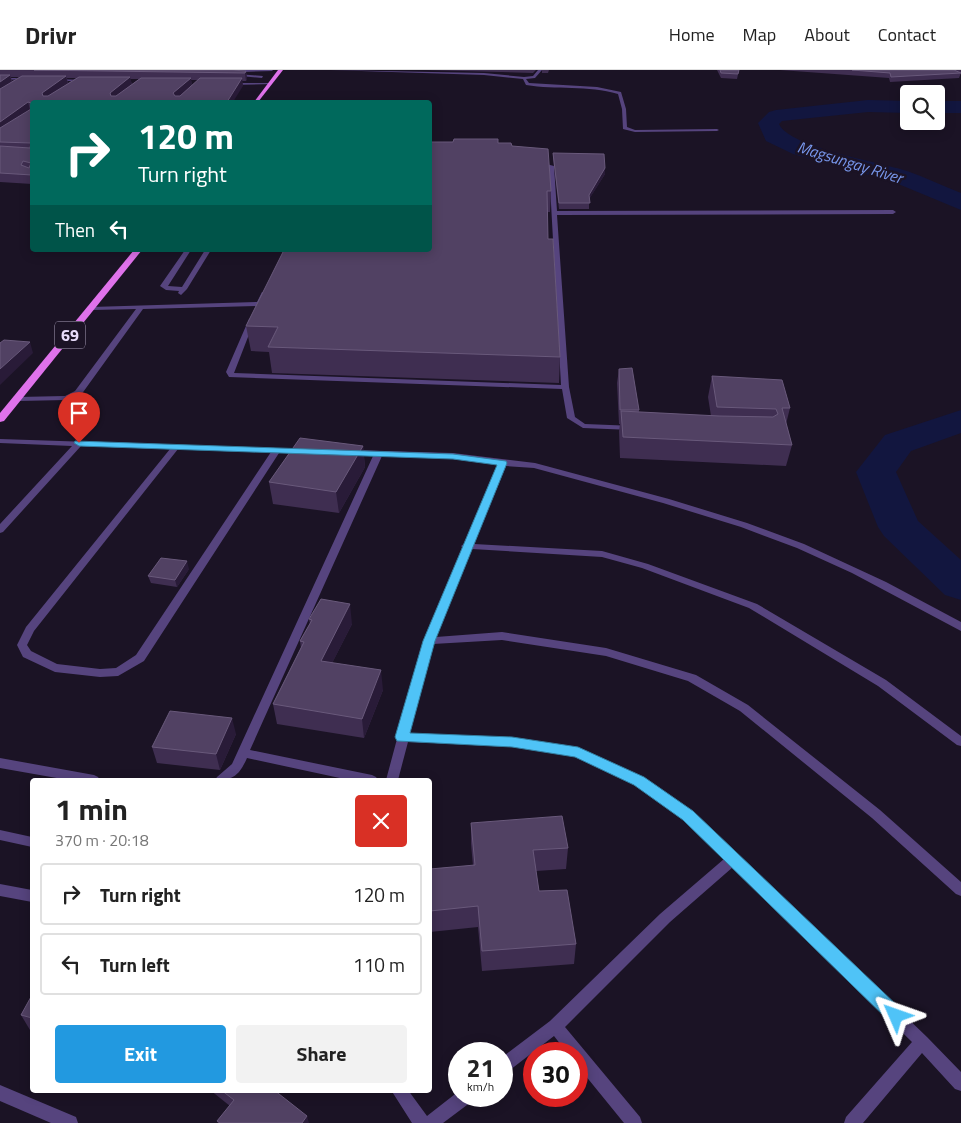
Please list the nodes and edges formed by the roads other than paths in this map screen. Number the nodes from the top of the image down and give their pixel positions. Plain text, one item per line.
1 (281, 70) edge
2 (332, 70) edge
3 (540, 70) edge
4 (271, 71) edge
5 (262, 77) junction
6 (275, 78) junction
7 (524, 78) junction
8 (0, 79) edge
9 (23, 79) junction
10 (32, 80) edge
11 (50, 80) edge
12 (78, 81) junction
13 (96, 81) edge
14 (15, 84) edge
15 (225, 84) edge
16 (270, 84) junction
17 (70, 86) edge
18 (258, 100) edge
19 (717, 130) dead end
20 (532, 162) edge
21 (894, 212) dead end
22 (556, 213) junction
23 (136, 252) edge
24 (187, 252) edge
25 (207, 252) edge
26 (266, 288) edge
27 (184, 289) junction
28 (174, 304) junction
29 (259, 304) junction
30 (141, 306) junction
31 (92, 308) junction
32 (565, 387) junction
33 (18, 399) junction
34 (4, 410) edge
35 (0, 419) edge
36 (642, 428) edge
37 (0, 441) edge
38 (79, 443) junction
39 (175, 448) junction
40 (277, 450) junction
41 (314, 452) edge
42 (341, 453) edge
43 (378, 455) junction
44 (502, 463) junction
45 (0, 530) edge
46 (466, 546) junction
47 (961, 627) edge
48 (429, 641) junction
49 (402, 737) junction
50 (961, 742) edge
51 (243, 753) junction
52 (0, 763) edge
53 (83, 778) edge
54 (223, 778) edge
55 (362, 778) edge
56 (392, 778) edge
57 (0, 835) edge
58 (30, 842) edge
59 (733, 860) junction
60 (0, 890) edge
61 (961, 890) edge
62 (30, 894) edge
63 (555, 1026) junction
64 (922, 1042) junction
65 (513, 1059) edge
66 (961, 1083) edge
67 (0, 1093) edge
68 (401, 1093) edge
69 (451, 1107) edge
70 (70, 1123) edge
71 (422, 1123) edge
72 (430, 1123) edge
73 (634, 1123) edge
74 (852, 1123) edge

1 - 4 street
1 - 6 main road
2 - 7 street
3 - 7 street
4 - 5 street
4 - 5 street
5 - 6 street
6 - 16 main road
7 - 19 street
8 - 9 street
9 - 10 street
9 - 14 street
11 - 12 street
12 - 13 street
12 - 17 street
15 - 16 street
16 - 18 main road
20 - 22 street
21 - 22 street
22 - 32 street
23 - 31 main road, 69
24 - 27 street
25 - 27 street
26 - 29 street
27 - 28 street
28 - 29 street
28 - 30 street
29 - 32 street
30 - 31 street
30 - 33 street
31 - 33 main road, 69
32 - 36 street
33 - 34 main road, 69
34 - 35 main road, 69
37 - 38 street
38 - 39 street
38 - 45 street
39 - 40 street
39 - 40 street
40 - 41 street
42 - 43 street
43 - 44 street
43 - 51 street
44 - 46 street
44 - 47 street
46 - 48 street
46 - 50 street
48 - 49 street
48 - 61 street
49 - 56 street
49 - 59 street
51 - 54 street
51 - 55 street
52 - 53 street
57 - 58 street
59 - 63 street
59 - 64 street
60 - 62 street
63 - 65 street
63 - 73 street
64 - 66 street
64 - 74 street
67 - 70 street
68 - 71 street
69 - 72 street

